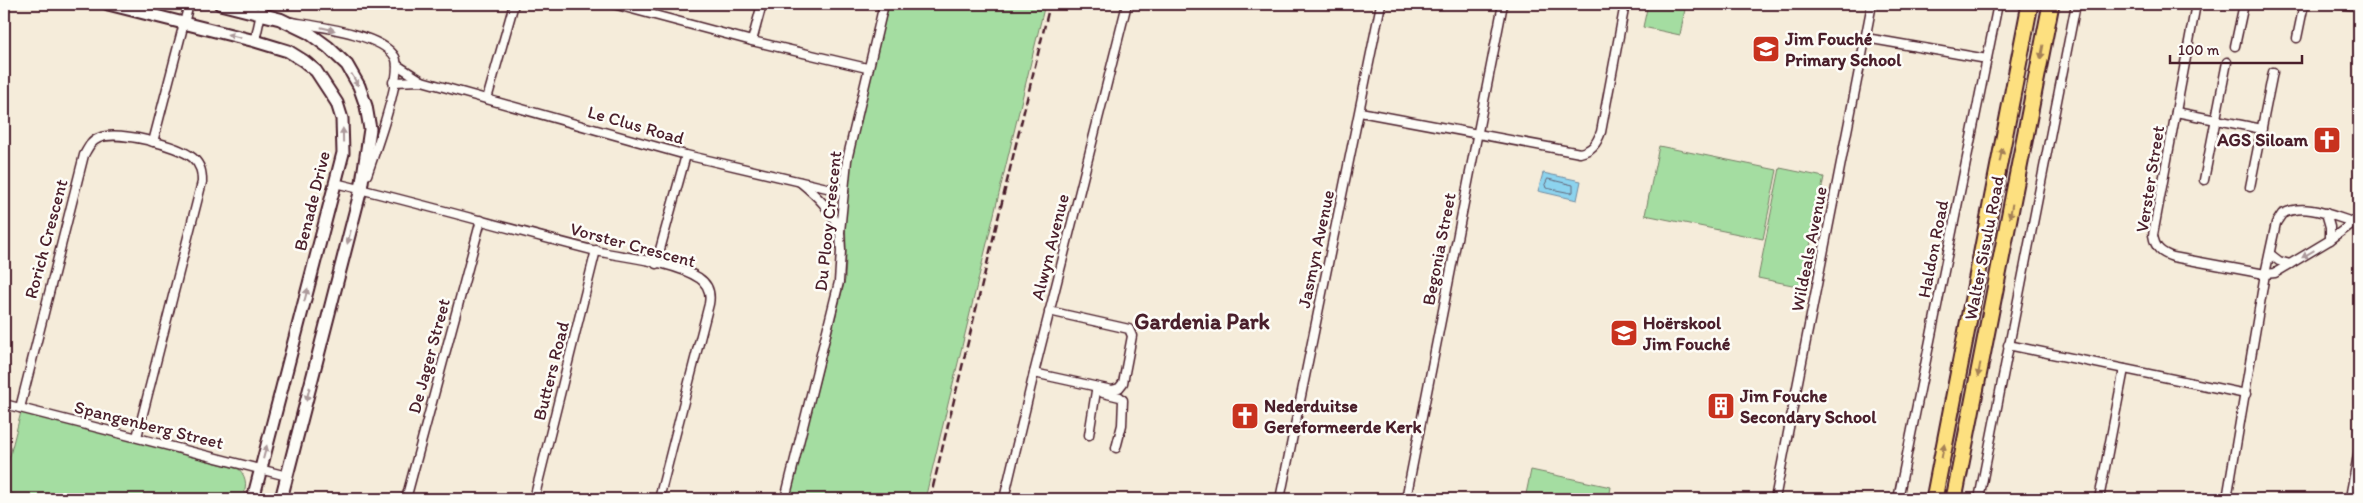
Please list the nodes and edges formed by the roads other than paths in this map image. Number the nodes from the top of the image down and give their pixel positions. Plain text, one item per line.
1 (108, 4) edge
2 (189, 4) edge
3 (220, 4) edge
4 (514, 4) edge
5 (613, 4) edge
6 (762, 4) edge
7 (884, 4) edge
8 (1127, 4) edge
9 (1381, 4) edge
10 (1503, 4) edge
11 (1625, 4) edge
12 (1872, 4) edge
13 (1998, 4) edge
14 (2030, 4) edge
15 (2051, 4) edge
16 (2076, 4) edge
17 (2196, 4) edge
18 (2244, 4) edge
19 (2304, 4) edge
20 (2340, 4) edge
21 (634, 6) edge
22 (2359, 6) edge
23 (136, 7) edge
24 (262, 9) edge
25 (280, 19) junction
26 (184, 23) junction
27 (1866, 38) junction
28 (2297, 38) dead end
29 (254, 41) junction
30 (752, 41) junction
31 (2235, 46) dead end
32 (1987, 59) junction
33 (2227, 62) dead end
34 (398, 65) junction
35 (867, 68) junction
36 (2273, 72) dead end
37 (422, 81) junction
38 (393, 82) junction
39 (486, 99) junction
40 (1360, 112) junction
41 (2176, 112) junction
42 (2215, 120) junction
43 (2262, 129) junction
44 (1476, 134) junction
45 (153, 142) junction
46 (686, 155) junction
47 (798, 180) junction
48 (2204, 180) dead end
49 (335, 183) junction
50 (2250, 187) dead end
51 (361, 189) junction
52 (844, 192) junction
53 (2326, 213) junction
54 (481, 220) junction
55 (2357, 223) edge
56 (840, 232) junction
57 (2330, 240) junction
58 (596, 250) junction
59 (2270, 254) junction
60 (656, 264) junction
61 (2290, 264) junction
62 (2265, 274) junction
63 (1049, 311) junction
64 (2008, 345) junction
65 (2124, 369) junction
66 (1033, 375) junction
67 (1096, 391) junction
68 (2246, 394) junction
69 (4, 404) edge
70 (20, 408) junction
71 (1089, 435) dead end
72 (137, 437) junction
73 (1116, 448) dead end
74 (2359, 450) edge
75 (261, 470) junction
76 (287, 476) junction
77 (253, 499) edge
78 (281, 499) edge
79 (406, 499) edge
80 (534, 499) edge
81 (659, 499) edge
82 (784, 499) edge
83 (1004, 499) edge
84 (1280, 499) edge
85 (1406, 499) edge
86 (1775, 499) edge
87 (1898, 499) edge
88 (1934, 499) edge
89 (1954, 499) edge
90 (1979, 499) edge
91 (2100, 499) edge
92 (2227, 499) edge
93 (2352, 499) edge

1 - 23 street, Benade Drive
2 - 26 street
3 - 24 street
4 - 39 street
5 - 21 street
6 - 30 street
7 - 35 street, Du Plooy Crescent
8 - 63 street, Alwyn Avenue
9 - 40 street, Jasmyn Avenue
10 - 44 street, Begonia Street
11 - 44 street
12 - 27 street, Wildeals Avenue
13 - 32 street, Haldon Road
88 -> 14 highway, Walter Sisulu Road
15 -> 89 highway, Walter Sisulu Road
16 - 64 street
17 - 41 street, Verster Street
18 - 31 street
19 - 28 street
20 - 22 street
21 - 30 street
23 - 26 street, Benade Drive
24 - 25 street
24 - 29 street
25 -> 34 street, Le Clus Road
25 -> 51 street
29 -> 26 street, Benade Drive
26 - 45 street
27 - 32 street
27 - 86 street, Wildeals Avenue
49 -> 29 street, Benade Drive
30 - 35 street
32 - 87 street, Haldon Road
33 - 42 street
34 - 37 street, Le Clus Road
34 - 38 street
35 - 52 street, Du Plooy Crescent
36 - 43 street
37 - 38 street, Le Clus Road
37 - 39 street, Le Clus Road
38 - 51 street
39 - 46 street, Le Clus Road
40 - 44 street
40 - 84 street, Jasmyn Avenue
41 - 42 street
41 - 62 street, Verster Street
42 - 43 street
42 - 48 street
43 - 50 street
44 - 85 street, Begonia Street
45 - 70 street, Rorich Crescent
45 - 72 street, Rorich Crescent
46 - 47 street, Le Clus Road
46 - 60 street
47 - 52 street, Le Clus Road
47 - 56 street
49 - 51 street, Vorster Crescent
75 -> 49 street, Benade Drive
51 - 54 street, Vorster Crescent
51 -> 76 street
52 - 56 street, Du Plooy Crescent
53 - 55 street
53 - 57 street
53 - 59 street
54 - 58 street, Vorster Crescent
54 - 79 street, De Jager Street
55 - 57 street
56 - 82 street, Du Plooy Crescent
57 -> 61 street
58 - 60 street, Vorster Crescent
58 - 80 street, Butters Road
59 - 61 street
59 - 62 street
60 - 81 street, Vorster Crescent
61 - 62 street
62 - 68 street
63 - 66 street, Alwyn Avenue
63 - 66 street
64 - 65 street
64 - 90 street
65 - 68 street
65 - 91 street
66 - 67 street
66 - 83 street, Alwyn Avenue
67 - 71 street
67 - 73 street
68 - 92 street
69 - 70 street, Spangenberg Street
70 - 72 street, Spangenberg Street
72 - 75 street, Spangenberg Street
74 - 93 street
75 - 76 street, Spangenberg Street
75 - 77 street, Benade Drive
76 - 78 street

